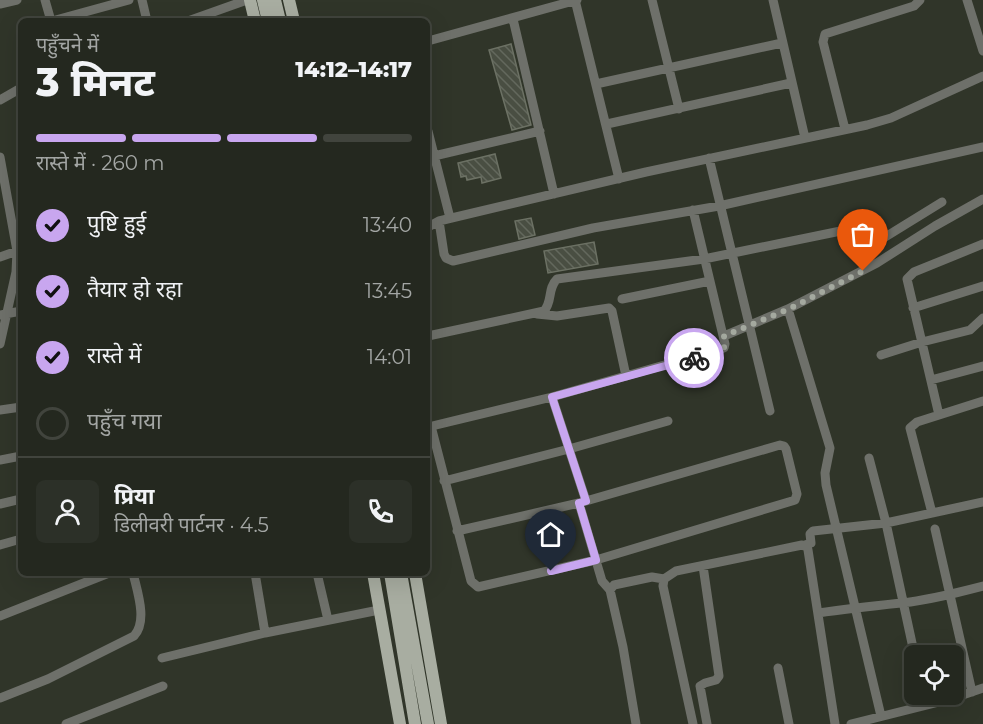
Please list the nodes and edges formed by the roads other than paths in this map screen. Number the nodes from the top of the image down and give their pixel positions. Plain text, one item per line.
1 (16, 0) edge
2 (45, 0) edge
3 (129, 0) edge
4 (142, 0) edge
5 (249, 0) edge
6 (263, 0) edge
7 (275, 0) edge
8 (289, 0) edge
9 (576, 0) edge
10 (652, 0) edge
11 (773, 0) edge
12 (920, 0) edge
13 (967, 0) edge
14 (0, 4) edge
15 (50, 18) edge
16 (62, 18) edge
17 (146, 18) edge
18 (197, 18) edge
19 (254, 18) edge
20 (267, 18) edge
21 (279, 18) edge
22 (293, 18) edge
23 (513, 19) junction
24 (430, 40) edge
25 (782, 43) junction
26 (983, 51) edge
27 (668, 67) junction
28 (983, 76) edge
29 (791, 83) junction
30 (596, 84) junction
31 (18, 90) edge
32 (0, 100) edge
33 (679, 109) junction
34 (606, 124) junction
35 (845, 129) junction
36 (540, 130) junction
37 (805, 138) junction
38 (430, 139) edge
39 (983, 147) edge
40 (434, 156) junction
41 (0, 157) edge
42 (709, 158) junction
43 (619, 179) junction
44 (554, 194) junction
45 (983, 199) edge
46 (942, 202) dead end
47 (719, 206) junction
48 (693, 210) junction
49 (450, 218) junction
50 (434, 221) edge
51 (882, 239) junction
52 (983, 244) edge
53 (17, 251) junction
54 (732, 254) junction
55 (0, 257) edge
56 (889, 257) junction
57 (704, 259) junction
58 (710, 281) junction
59 (983, 286) edge
60 (622, 299) dead end
61 (912, 308) junction
62 (789, 309) junction
63 (4, 314) edge
64 (537, 314) junction
65 (983, 318) edge
66 (750, 325) junction
67 (430, 336) edge
68 (724, 336) junction
69 (922, 342) junction
70 (0, 344) edge
71 (881, 355) dead end
72 (983, 366) edge
73 (626, 376) junction
74 (931, 380) junction
75 (552, 397) junction
76 (983, 401) edge
77 (18, 407) edge
78 (0, 410) edge
79 (770, 411) dead end
80 (939, 415) junction
81 (668, 421) dead end
82 (430, 426) edge
83 (430, 430) edge
84 (569, 449) junction
85 (18, 457) edge
86 (869, 458) dead end
87 (0, 460) edge
88 (444, 481) junction
89 (18, 500) edge
90 (583, 502) junction
91 (982, 502) edge
92 (0, 504) edge
93 (932, 513) junction
94 (983, 514) edge
95 (886, 523) junction
96 (838, 529) junction
97 (935, 530) dead end
98 (457, 531) junction
99 (18, 540) edge
100 (0, 545) edge
101 (805, 545) junction
102 (596, 560) junction
103 (703, 566) junction
104 (96, 576) edge
105 (134, 576) edge
106 (256, 576) edge
107 (318, 576) edge
108 (373, 576) edge
109 (390, 576) edge
110 (402, 576) edge
111 (416, 576) edge
112 (664, 579) junction
113 (983, 586) edge
114 (610, 590) junction
115 (951, 595) junction
116 (903, 603) junction
117 (856, 607) junction
118 (379, 610) junction
119 (818, 613) junction
120 (0, 616) edge
121 (328, 620) junction
122 (265, 633) junction
123 (912, 645) edge
124 (162, 658) dead end
125 (778, 669) dead end
126 (163, 686) dead end
127 (983, 688) edge
128 (972, 692) junction
129 (0, 698) edge
130 (926, 706) joint
131 (881, 716) junction
132 (66, 724) edge
133 (400, 724) edge
134 (415, 724) edge
135 (428, 724) edge
136 (441, 724) edge
137 (636, 724) edge
138 (693, 724) edge
139 (707, 724) edge
140 (789, 724) edge
141 (835, 724) edge
142 (851, 724) edge

1 - 14 street
2 - 15 street
3 - 16 street
4 - 17 street
5 - 18 street
5 - 19 main road
6 - 20 main road
7 - 21 main road
8 - 22 main road
9 - 23 street
9 - 30 street
10 - 27 street
11 - 25 street
12 - 35 street
13 - 26 street
23 - 24 street
23 - 36 street
25 - 27 street
25 - 29 street
27 - 30 street
27 - 33 street
28 - 35 street
29 - 33 street
29 - 37 street
30 - 34 street
31 - 32 street
33 - 34 street
34 - 43 street
35 - 37 street
36 - 40 street
36 - 44 street
37 - 42 street
38 - 40 street
39 - 47 street
40 - 49 street
41 - 53 street
42 - 43 street
42 - 47 street
43 - 44 street
44 - 49 street
45 - 56 street
46 - 51 street
47 - 48 street
47 - 54 street
48 - 50 street
48 - 57 street
49 - 50 street
51 - 54 street
51 - 56 street
52 - 61 street
53 - 55 street
53 - 63 street
54 - 57 street
54 - 66 street
56 - 62 street
57 - 58 street
57 - 64 street
58 - 60 street
58 - 68 street
59 - 61 street
61 - 69 street
62 - 66 street
62 - 96 street
63 - 70 street
64 - 67 street
64 - 73 street
65 - 69 street
66 - 68 street
66 - 79 street
68 - 73 street
69 - 71 street
69 - 74 street
72 - 74 street
73 - 75 street
74 - 80 street
75 - 82 street
75 - 84 street
76 - 80 street
77 - 78 street
80 - 93 street
81 - 84 street
83 - 88 street
84 - 88 street
84 - 90 street
85 - 87 street
86 - 95 street
88 - 98 street
89 - 92 street
90 - 98 street
90 - 102 street
90 - 102 street
91 - 93 street
91 - 94 street
93 - 95 street
95 - 96 street
95 - 116 street
96 - 101 street
96 - 117 street
97 - 115 street
98 - 102 street
99 - 100 street
101 - 103 street
101 - 119 street
102 - 114 street
103 - 112 street
103 - 139 street
104 - 120 street
105 - 129 street
106 - 122 street
107 - 121 street
108 - 118 main road
109 - 134 main road
110 - 135 main road
111 - 136 main road
112 - 114 street
112 - 138 street
113 - 115 street
114 - 137 street
115 - 116 street
115 - 128 street
116 - 117 street
116 - 123 street
117 - 119 street
117 - 131 street
118 - 121 street
118 - 133 main road
119 - 141 street
121 - 122 street
122 - 124 street
125 - 140 street
126 - 132 street
127 - 128 street
128 - 130 street
130 - 131 street
131 - 142 street

